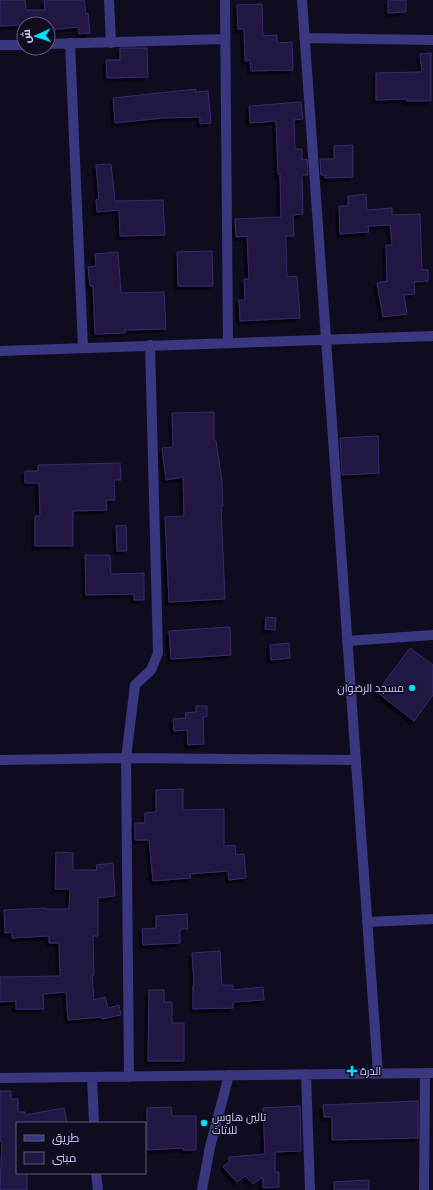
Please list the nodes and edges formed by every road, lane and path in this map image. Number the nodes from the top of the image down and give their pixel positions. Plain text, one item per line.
1 (109, 0) edge
2 (225, 0) edge
3 (302, 0) edge
4 (304, 38) junction
5 (225, 39) junction
6 (433, 40) edge
7 (111, 42) junction
8 (70, 43) junction
9 (56, 44) edge
10 (0, 45) edge
11 (16, 45) edge
12 (433, 336) edge
13 (326, 340) junction
14 (228, 343) junction
15 (150, 346) junction
16 (83, 348) junction
17 (0, 351) edge
18 (433, 636) edge
19 (347, 641) junction
20 (126, 758) junction
21 (0, 760) edge
22 (356, 760) junction
23 (433, 919) edge
24 (367, 922) junction
25 (378, 1073) junction
26 (429, 1073) edge
27 (306, 1074) junction
28 (229, 1075) junction
29 (92, 1077) junction
30 (129, 1077) junction
31 (0, 1078) edge
32 (94, 1122) edge
33 (96, 1174) edge
34 (98, 1190) edge
35 (202, 1190) edge
36 (310, 1190) edge
37 (424, 1190) edge

1 - 7 street
2 - 5 street
3 - 4 street
4 - 6 street
4 - 13 street
5 - 7 street
5 - 14 street
7 - 8 street
8 - 9 street
8 - 16 street
10 - 11 street
12 - 13 street
13 - 14 street
13 - 19 street
14 - 15 street
15 - 16 street
15 - 20 street
16 - 17 street
18 - 19 street
19 - 22 street
20 - 21 street
20 - 22 street
20 - 30 street
22 - 24 street
23 - 24 street
24 - 25 street
25 - 26 street
25 - 27 street
26 - 37 street
27 - 28 street
27 - 36 street
28 - 30 street
28 - 35 street
29 - 30 street
29 - 31 street
29 - 32 street
33 - 34 street

